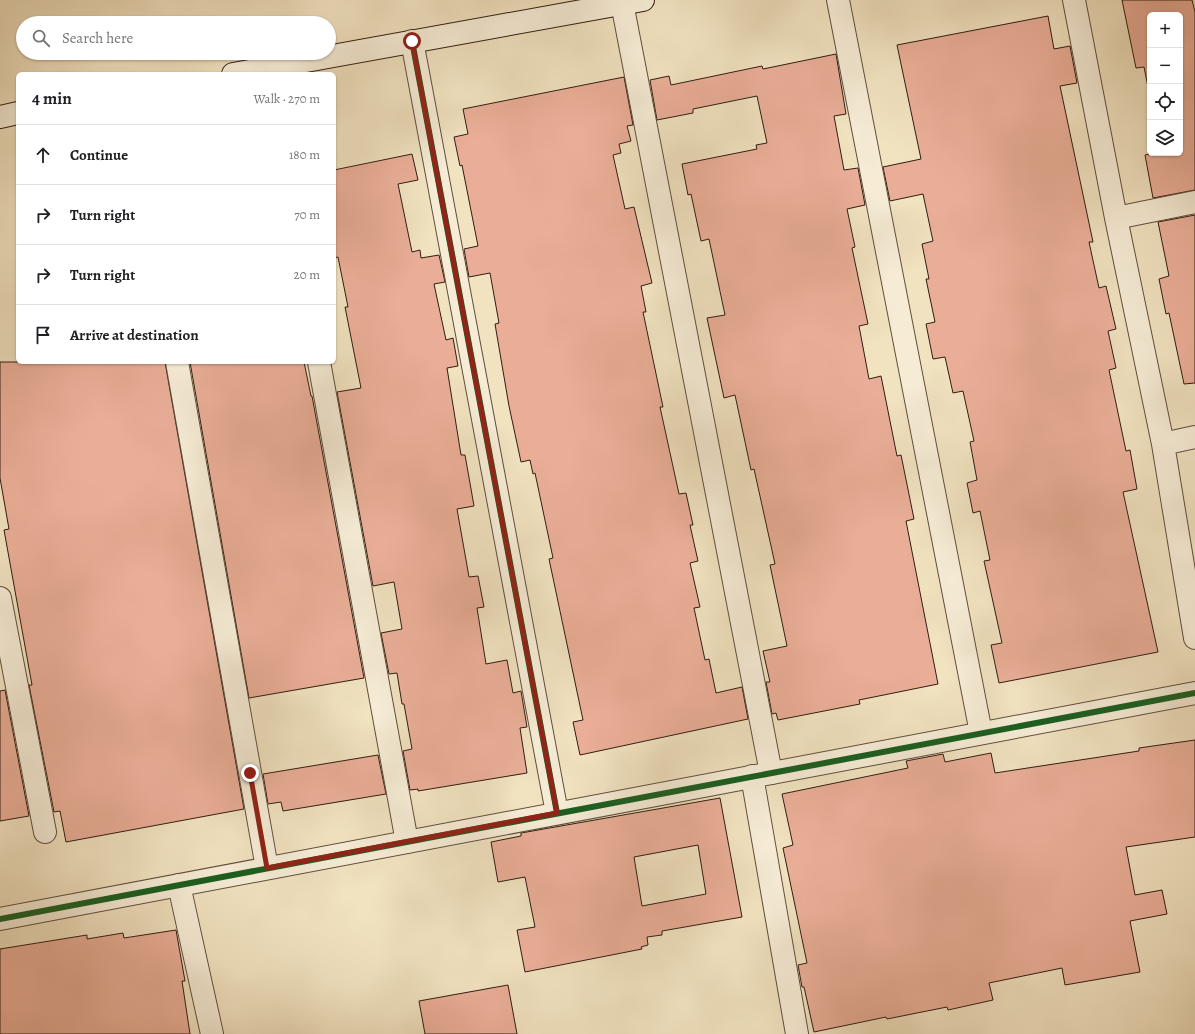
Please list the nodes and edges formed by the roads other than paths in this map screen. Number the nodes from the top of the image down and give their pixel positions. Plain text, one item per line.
1 (838, 0) edge
2 (1074, 0) edge
3 (633, 2) edge
4 (412, 41) junction
5 (336, 57) edge
6 (320, 60) edge
7 (266, 71) edge
8 (255, 72) edge
9 (16, 114) edge
10 (0, 117) edge
11 (1195, 202) edge
12 (1116, 218) junction
13 (177, 364) edge
14 (319, 364) edge
15 (1195, 437) edge
16 (1163, 444) junction
17 (0, 598) edge
18 (1195, 638) edge
19 (1195, 693) edge
20 (981, 733) junction
21 (762, 774) junction
22 (557, 813) junction
23 (45, 832) dead end
24 (406, 842) junction
25 (267, 868) junction
26 (179, 885) junction
27 (0, 919) edge
28 (212, 1034) edge
29 (797, 1034) edge

1 - 20 street
2 - 12 street
3 - 4 street
3 - 21 street
4 - 5 street
4 - 22 street
6 - 7 street
7 - 8 street
9 - 10 street
11 - 12 street
12 - 16 street
13 - 25 street
14 - 24 street
15 - 16 street
16 - 18 street
17 - 23 street
19 - 20 street
20 - 21 street
21 - 22 street
21 - 29 street
22 - 24 street
24 - 25 street
25 - 26 street
26 - 27 street
26 - 28 street

